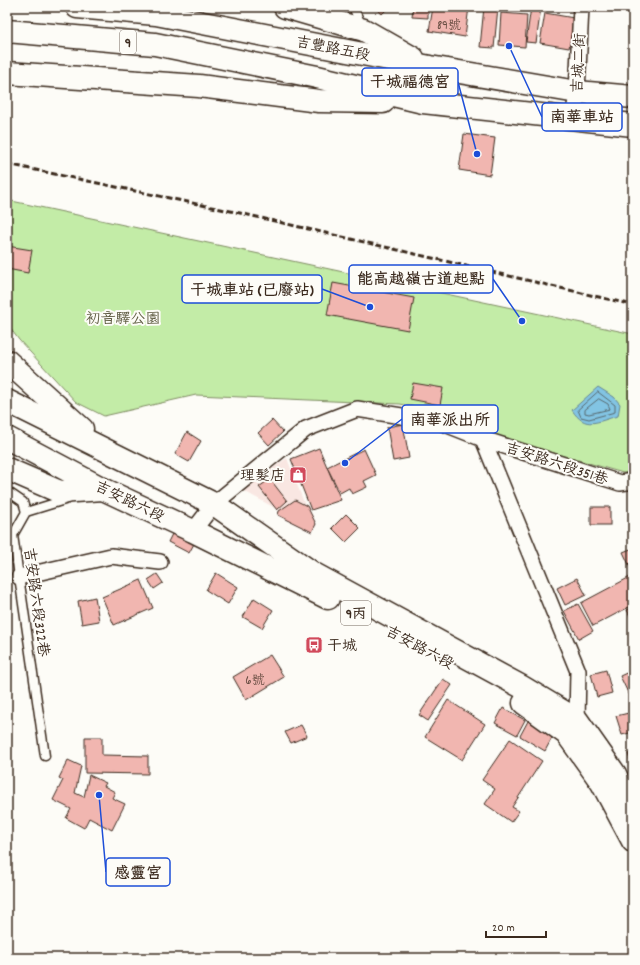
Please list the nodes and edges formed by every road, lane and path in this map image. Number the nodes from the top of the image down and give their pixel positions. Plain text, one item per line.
1 (77, 7) edge
2 (285, 7) edge
3 (314, 7) edge
4 (353, 7) edge
5 (581, 7) edge
6 (364, 30) junction
7 (7, 31) edge
8 (430, 67) junction
9 (7, 73) edge
10 (577, 92) junction
11 (633, 97) edge
12 (423, 102) junction
13 (573, 120) junction
14 (633, 125) edge
15 (7, 361) edge
16 (7, 401) edge
17 (483, 439) junction
18 (16, 442) edge
19 (102, 447) junction
20 (7, 469) edge
21 (633, 481) edge
22 (103, 489) junction
23 (7, 491) edge
24 (214, 504) junction
25 (26, 512) junction
26 (193, 531) junction
27 (160, 562) dead end
28 (19, 577) junction
29 (572, 727) junction
30 (45, 756) dead end
31 (633, 814) edge
32 (633, 841) edge

1 - 8 main road, 吉豐路五段 / 9
2 - 6 main road
3 - 6 lane
4 - 6 lane
5 - 10 street, 吉城二街
6 - 8 main road
7 - 12 main road, 吉豐路五段 / 9
8 - 10 main road, 吉豐路五段 / 9
9 - 12 main road
10 - 11 main road, 吉豐路五段 / 9
10 - 13 street, 吉城二街
12 - 13 main road, 吉豐路五段 / 9
13 - 14 main road, 吉豐路五段 / 9
15 - 19 main road
16 - 19 main road, 吉安路六段 / 9丙
17 - 21 street, 吉安路六段351巷
17 - 24 street, 吉安路六段351巷
17 - 29 street
18 - 22 main road, 吉安路六段 / 9丙
19 - 24 main road, 吉安路六段 / 9丙
20 - 22 main road
22 - 25 lane
22 - 26 main road, 吉安路六段 / 9丙
23 - 25 lane
24 - 26 street, 吉安路六段351巷
24 - 29 main road, 吉安路六段 / 9丙
25 - 28 lane, 吉安路六段322巷
26 - 29 main road, 吉安路六段 / 9丙
27 - 28 street
28 - 30 lane, 吉安路六段322巷
29 - 31 main road, 吉安路六段 / 9丙
29 - 32 main road, 吉安路六段 / 9丙

